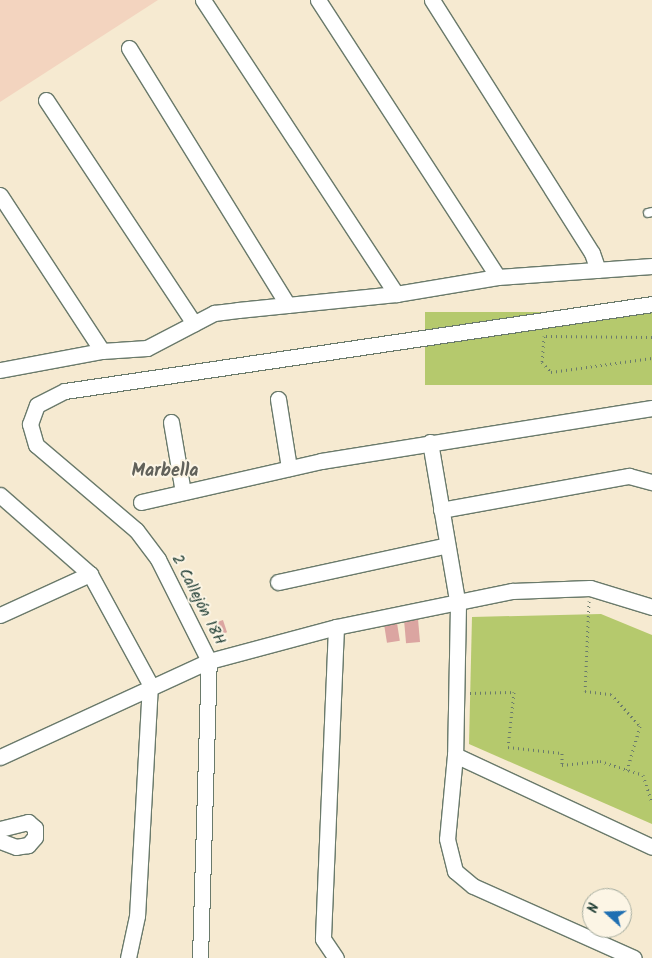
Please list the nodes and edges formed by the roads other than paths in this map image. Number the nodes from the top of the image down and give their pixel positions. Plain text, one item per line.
1 (203, 0) edge
2 (318, 0) edge
3 (432, 0) edge
4 (129, 48) dead end
5 (46, 100) dead end
6 (0, 195) edge
7 (652, 266) edge
8 (598, 270) junction
9 (498, 277) junction
10 (396, 294) junction
11 (652, 304) edge
12 (288, 305) junction
13 (194, 324) junction
14 (102, 351) junction
15 (0, 370) edge
16 (278, 399) dead end
17 (652, 408) edge
18 (171, 422) dead end
19 (430, 442) junction
20 (288, 468) junction
21 (652, 482) edge
22 (183, 492) junction
23 (0, 495) edge
24 (141, 502) dead end
25 (441, 510) junction
26 (447, 546) junction
27 (90, 574) junction
28 (278, 582) dead end
29 (458, 605) junction
30 (652, 607) edge
31 (0, 615) edge
32 (336, 627) junction
33 (209, 661) junction
34 (150, 684) junction
35 (455, 755) junction
36 (0, 757) edge
37 (0, 829) edge
38 (0, 841) edge
39 (652, 847) edge
40 (128, 958) edge
41 (200, 958) edge
42 (336, 958) edge
43 (634, 958) edge

1 - 10 street
2 - 9 street
3 - 8 street
4 - 12 street
5 - 13 street
6 - 14 street
7 - 8 street
8 - 9 street
9 - 10 street
10 - 12 street
11 - 33 street, 2 Callejón 18H
12 - 13 street
13 - 14 street
14 - 15 street
16 - 20 street
17 - 19 street
18 - 22 street
19 - 20 street
19 - 25 street
20 - 22 street
21 - 25 street
22 - 24 street
23 - 27 street
25 - 26 street
26 - 28 street
26 - 29 street
27 - 31 street
27 - 34 street
29 - 30 street
29 - 32 street
29 - 35 street
32 - 33 street
32 - 42 street
33 - 34 street
33 - 41 street, 2 Callejón 18H
34 - 36 street
34 - 40 street
35 - 39 street
35 - 43 street
37 - 38 street

